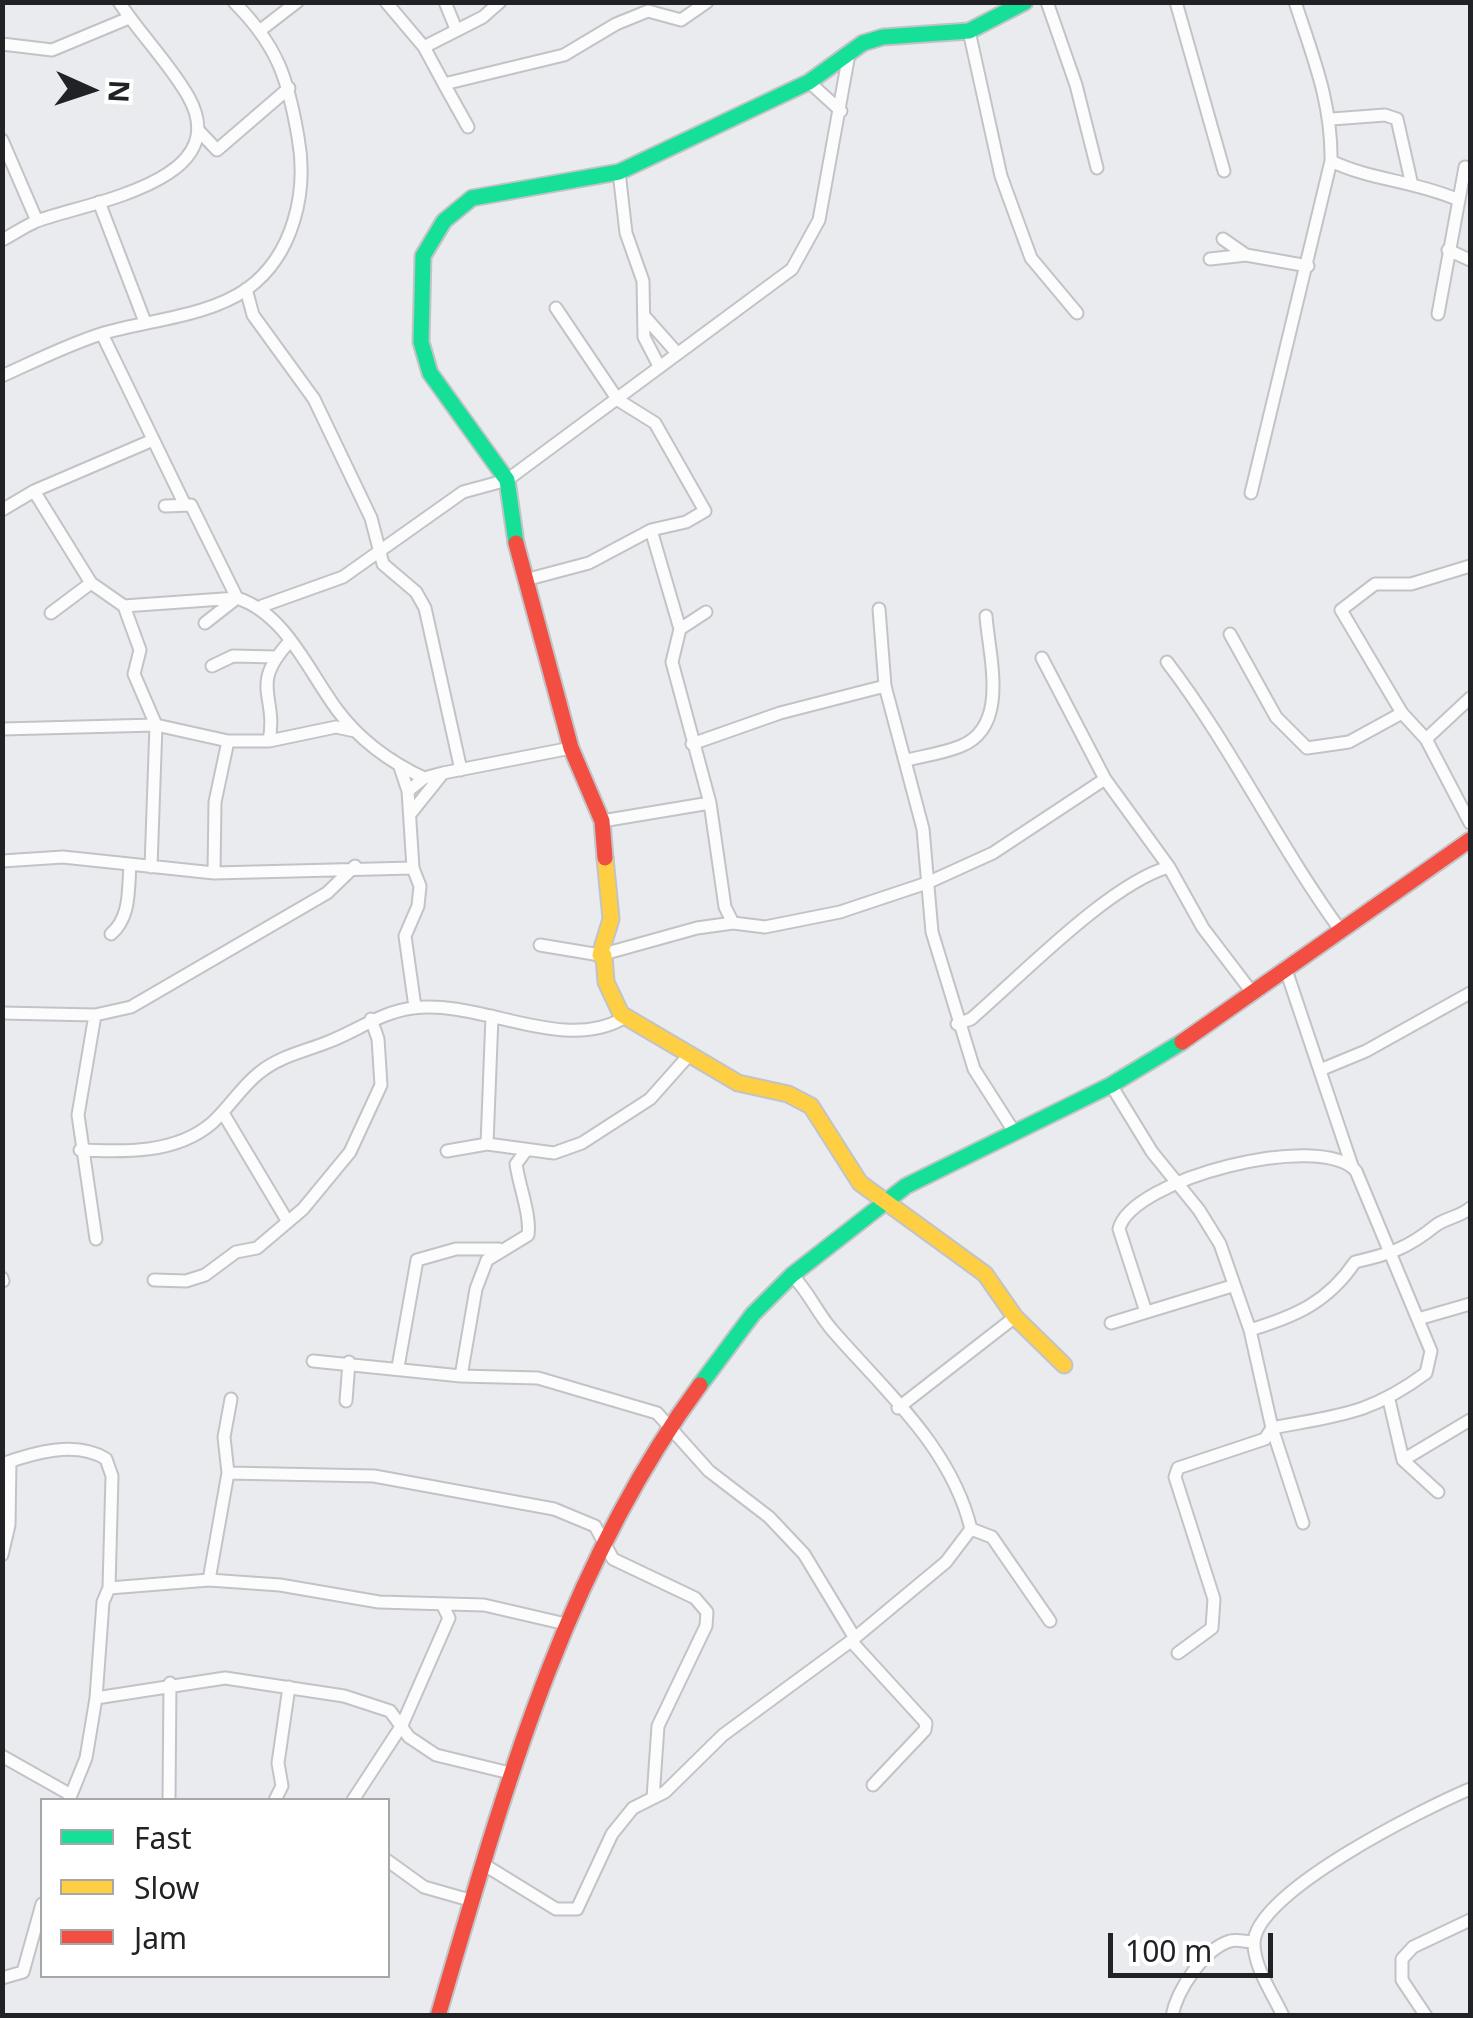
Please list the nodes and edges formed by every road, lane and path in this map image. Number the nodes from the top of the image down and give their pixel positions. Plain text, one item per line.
1 (119, 2) edge
2 (234, 2) edge
3 (297, 2) edge
4 (386, 2) edge
5 (444, 2) edge
6 (500, 2) edge
7 (707, 2) edge
8 (1025, 2) edge
9 (1047, 2) edge
10 (1176, 2) edge
11 (1295, 2) edge
12 (129, 18) junction
13 (456, 29) junction
14 (262, 30) junction
15 (969, 31) junction
16 (2, 44) edge
17 (424, 47) junction
18 (849, 54) junction
19 (809, 82) junction
20 (444, 84) junction
21 (289, 88) junction
22 (841, 111) junction
23 (1332, 119) junction
24 (468, 127) dead end
25 (198, 130) junction
26 (2, 140) edge
27 (1331, 161) junction
28 (1465, 166) dead end
29 (1097, 168) dead end
30 (1224, 170) dead end
31 (619, 172) junction
32 (1411, 182) junction
33 (1456, 199) junction
34 (99, 202) junction
35 (37, 221) junction
36 (1223, 239) dead end
37 (2, 240) edge
38 (1448, 250) junction
39 (1246, 255) junction
40 (1210, 259) dead end
41 (1470, 260) edge
42 (1308, 266) junction
43 (246, 290) junction
44 (556, 308) dead end
45 (1077, 314) dead end
46 (1438, 314) dead end
47 (646, 318) junction
48 (145, 322) junction
49 (102, 334) junction
50 (677, 353) junction
51 (658, 364) junction
52 (2, 376) edge
53 (618, 400) junction
54 (153, 440) junction
55 (507, 480) junction
56 (34, 491) junction
57 (1250, 493) dead end
58 (184, 503) junction
59 (165, 506) dead end
60 (2, 510) edge
61 (651, 530) junction
62 (380, 552) junction
63 (1470, 566) edge
64 (526, 580) junction
65 (91, 583) junction
66 (237, 598) junction
67 (124, 606) junction
68 (262, 606) junction
69 (879, 609) dead end
70 (51, 612) dead end
71 (706, 612) dead end
72 (986, 616) dead end
73 (206, 623) dead end
74 (680, 629) junction
75 (1230, 634) dead end
76 (290, 641) junction
77 (276, 657) junction
78 (1042, 658) dead end
79 (1167, 662) dead end
80 (212, 666) dead end
81 (885, 686) junction
82 (1470, 698) edge
83 (339, 712) junction
84 (1402, 713) junction
85 (156, 726) junction
86 (336, 727) junction
87 (2, 729) edge
88 (356, 731) junction
89 (1426, 739) junction
90 (228, 741) junction
91 (269, 742) junction
92 (692, 744) junction
93 (571, 748) junction
94 (907, 760) junction
95 (400, 767) junction
96 (461, 770) junction
97 (443, 772) junction
98 (424, 778) junction
99 (1105, 779) junction
100 (408, 791) junction
101 (710, 802) junction
102 (411, 813) junction
103 (602, 821) junction
104 (1470, 823) edge
105 (1470, 840) edge
106 (2, 861) edge
107 (130, 865) junction
108 (151, 866) junction
109 (354, 866) junction
110 (1169, 867) junction
111 (412, 868) junction
112 (214, 873) junction
113 (927, 883) junction
114 (733, 923) junction
115 (1341, 931) junction
116 (111, 934) dead end
117 (540, 945) dead end
118 (600, 955) junction
119 (1285, 966) junction
120 (1251, 991) junction
121 (1470, 993) edge
122 (415, 1007) junction
123 (2, 1013) edge
124 (96, 1015) junction
125 (492, 1016) junction
126 (371, 1020) junction
127 (622, 1020) junction
128 (957, 1024) junction
129 (690, 1054) junction
130 (1320, 1070) junction
131 (1111, 1084) junction
132 (222, 1113) junction
133 (1012, 1130) junction
134 (487, 1144) junction
135 (80, 1150) junction
136 (447, 1150) dead end
137 (525, 1152) junction
138 (1352, 1166) junction
139 (1174, 1184) junction
140 (885, 1201) junction
141 (1470, 1208) edge
142 (288, 1222) junction
143 (96, 1240) dead end
144 (499, 1249) junction
145 (1390, 1254) junction
146 (792, 1275) junction
147 (154, 1280) dead end
148 (1232, 1286) junction
149 (1470, 1304) edge
150 (1146, 1312) junction
151 (1015, 1317) junction
152 (1418, 1319) junction
153 (1111, 1324) dead end
154 (1250, 1330) junction
155 (312, 1361) dead end
156 (349, 1362) junction
157 (1064, 1365) dead end
158 (398, 1367) junction
159 (462, 1376) junction
160 (231, 1399) dead end
161 (1389, 1400) junction
162 (346, 1401) dead end
163 (898, 1408) junction
164 (1470, 1420) edge
165 (1272, 1428) junction
166 (668, 1429) junction
167 (1403, 1460) junction
168 (6, 1463) edge
169 (228, 1473) junction
170 (1438, 1492) dead end
171 (1303, 1523) dead end
172 (971, 1529) junction
173 (604, 1548) junction
174 (2, 1555) edge
175 (209, 1580) junction
176 (110, 1588) junction
177 (443, 1606) junction
178 (1050, 1621) dead end
179 (566, 1624) junction
180 (852, 1638) junction
181 (1178, 1653) dead end
182 (170, 1683) junction
183 (289, 1687) junction
184 (96, 1698) junction
185 (402, 1725) junction
186 (2, 1756) edge
187 (510, 1773) junction
188 (873, 1785) dead end
189 (1470, 1789) edge
190 (70, 1798) edge
191 (169, 1798) edge
192 (275, 1798) edge
193 (353, 1798) edge
194 (653, 1798) junction
195 (390, 1863) edge
196 (483, 1864) junction
197 (473, 1901) junction
198 (40, 1911) edge
199 (1470, 1920) edge
200 (1254, 1942) junction
201 (2, 1978) edge
202 (438, 2016) edge
203 (1172, 2016) edge
204 (1284, 2016) edge
205 (1426, 2016) edge

1 - 12 street
2 - 14 street
3 - 14 street
4 - 17 street
5 - 13 street
6 - 13 street
7 - 20 street
8 - 15 street
9 - 29 street
10 - 30 street
11 - 23 street
12 - 16 street
12 - 25 street
13 - 17 street
14 - 21 street
15 - 18 street
15 - 45 street
17 - 20 street
18 - 19 street
18 - 22 street
19 - 22 street
19 - 31 street
20 - 24 street
21 - 25 street
21 - 43 street
22 - 50 street
23 - 27 street
23 - 32 street
25 - 34 street
26 - 35 street
27 - 32 street
27 - 42 street
28 - 33 street
31 - 47 street
31 - 55 street
32 - 33 street
33 - 38 street
34 - 35 street
34 - 48 street
35 - 37 street
36 - 39 street
38 - 41 street
38 - 46 street
39 - 40 street
39 - 42 street
42 - 57 street
43 - 48 street
43 - 62 street
44 - 53 street
47 - 50 street
47 - 51 street
48 - 49 street
49 - 52 street
49 - 54 street
50 - 51 street
51 - 53 street
53 - 55 street
53 - 61 street
54 - 56 street
54 - 58 street
55 - 62 street
55 - 64 street
56 - 60 street
56 - 65 street
58 - 59 street
58 - 66 street
61 - 64 street
61 - 74 street
62 - 68 street
62 - 96 street
63 - 84 street
64 - 93 street
65 - 67 street
65 - 70 street
66 - 67 street
66 - 68 street
66 - 73 street
67 - 85 street
68 - 76 street
69 - 81 street
71 - 74 street
72 - 94 street
74 - 92 street
75 - 84 street
76 - 77 street
76 - 83 street
77 - 80 street
77 - 91 street
78 - 99 street
79 - 115 street
81 - 92 street
81 - 94 street
82 - 89 street
83 - 86 street
83 - 88 street
84 - 89 street
85 - 87 street
85 - 90 street
85 - 108 street
86 - 88 street
86 - 91 street
88 - 95 street
89 - 104 street
90 - 91 street
90 - 112 street
92 - 101 street
93 - 96 street
93 - 103 street
94 - 113 street
95 - 98 street
95 - 100 street
96 - 97 street
97 - 98 street
97 - 102 street
98 - 100 street
99 - 110 street
99 - 113 street
100 - 102 street
101 - 103 street
101 - 114 street
102 - 111 street
103 - 118 street
105 - 115 street
106 - 107 street
107 - 108 street
107 - 116 street
108 - 112 street
109 - 111 street
109 - 112 street
109 - 124 street
110 - 120 street
110 - 128 street
111 - 122 street
113 - 114 street
113 - 128 street
114 - 118 street
115 - 119 street
117 - 118 street
118 - 127 street
119 - 120 street
119 - 130 street
120 - 131 street
121 - 130 street
122 - 125 street
122 - 126 street
123 - 124 street
124 - 135 street
125 - 127 street
125 - 134 street
126 - 132 street
126 - 142 street
127 - 129 street
128 - 133 street
129 - 137 street
129 - 140 street
130 - 138 street
131 - 133 street
131 - 139 street
132 - 135 street
132 - 142 street
133 - 140 street
134 - 136 street
134 - 137 street
135 - 143 street
137 - 144 street
138 - 139 street
138 - 145 street
139 - 148 street
139 - 150 street
140 - 146 street
140 - 151 street
141 - 145 street
142 - 147 street
144 - 158 street
144 - 159 street
145 - 152 street
145 - 154 street
146 - 163 street
146 - 166 street
148 - 150 street
148 - 154 street
149 - 152 street
150 - 153 street
151 - 157 street
151 - 163 street
152 - 161 street
154 - 165 street
155 - 156 street
156 - 158 street
156 - 162 street
158 - 159 street
159 - 166 street
160 - 169 street
161 - 165 street
161 - 167 street
163 - 172 street
164 - 167 street
165 - 171 street
165 - 181 street
166 - 173 street
166 - 180 street
167 - 170 street
168 - 174 street
168 - 176 street
169 - 173 street
169 - 175 street
172 - 178 street
172 - 180 street
173 - 179 street
173 - 194 street
175 - 176 street
175 - 177 street
176 - 184 street
177 - 179 street
177 - 185 street
179 - 187 street
180 - 188 street
180 - 194 street
182 - 183 street
182 - 184 street
182 - 191 street
183 - 185 street
183 - 192 street
184 - 190 street
185 - 187 street
185 - 193 street
186 - 190 street
187 - 196 street
189 - 200 street
194 - 196 street
195 - 197 street
196 - 197 street
197 - 202 street
198 - 201 street
199 - 205 street
200 - 203 street
200 - 204 street

